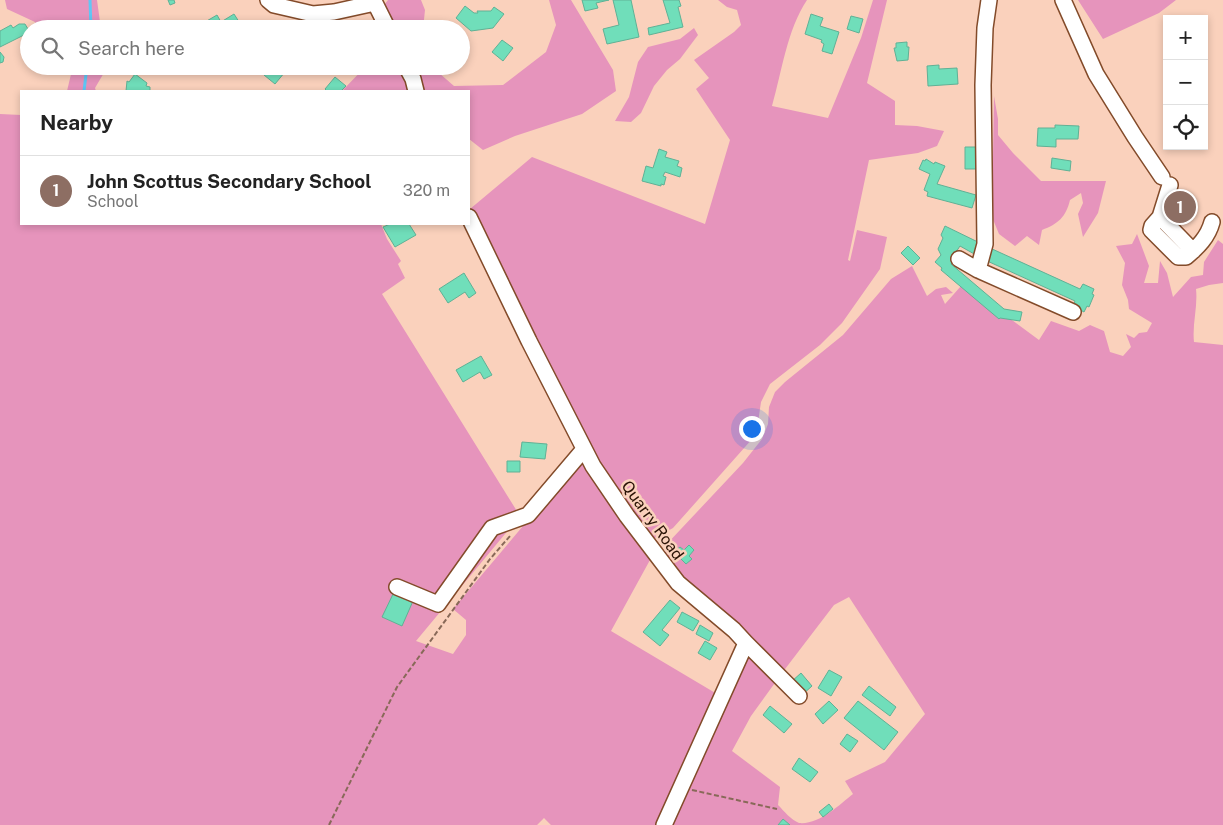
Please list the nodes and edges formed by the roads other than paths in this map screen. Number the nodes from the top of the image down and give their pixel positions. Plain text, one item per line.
1 (268, 0) edge
2 (989, 0) edge
3 (1063, 0) edge
4 (384, 20) edge
5 (411, 75) edge
6 (416, 90) edge
7 (470, 219) edge
8 (1212, 222) dead end
9 (959, 259) dead end
10 (978, 270) junction
11 (1073, 312) dead end
12 (584, 448) junction
13 (397, 587) dead end
14 (746, 643) junction
15 (799, 696) dead end
16 (664, 825) edge

1 - 4 street
2 - 10 street
3 - 8 street
5 - 6 street
7 - 12 street, Quarry Road
9 - 10 street
10 - 11 street
12 - 13 street
12 - 14 street, Quarry Road
14 - 15 street, Quarry Road
14 - 16 street

